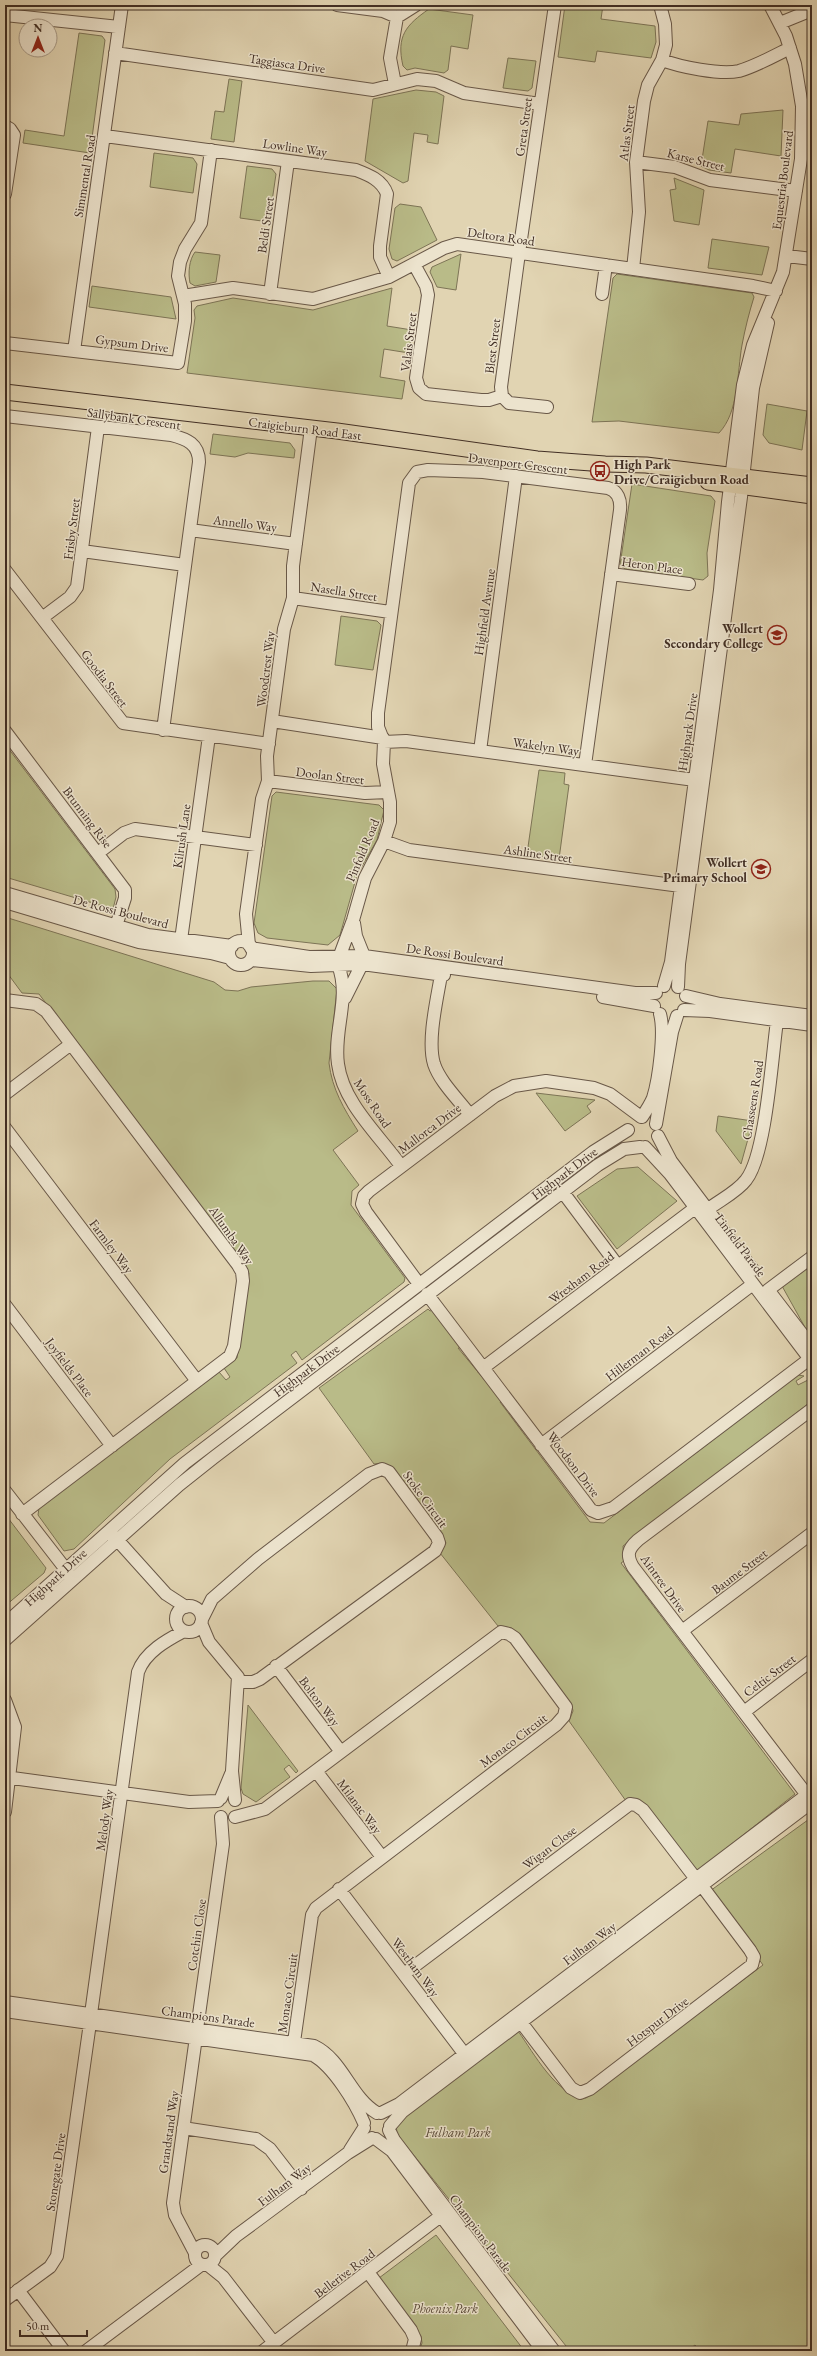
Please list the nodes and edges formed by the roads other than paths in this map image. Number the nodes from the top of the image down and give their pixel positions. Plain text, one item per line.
1 (122, 5) edge
2 (337, 5) edge
3 (416, 5) edge
4 (555, 5) edge
5 (660, 5) edge
6 (770, 5) edge
7 (812, 10) edge
8 (5, 15) edge
9 (397, 17) junction
10 (780, 23) junction
11 (119, 27) junction
12 (790, 48) junction
13 (115, 53) junction
14 (662, 60) junction
15 (395, 84) junction
16 (540, 104) junction
17 (5, 126) edge
18 (104, 136) junction
19 (211, 150) junction
20 (806, 160) edge
21 (288, 161) junction
22 (636, 162) junction
23 (796, 191) junction
24 (5, 194) edge
25 (518, 253) junction
26 (787, 256) junction
27 (812, 259) edge
28 (414, 264) junction
29 (606, 265) junction
30 (632, 269) junction
31 (389, 277) junction
32 (776, 291) junction
33 (270, 294) junction
34 (602, 294) dead end
35 (183, 296) junction
36 (5, 343) edge
37 (74, 351) junction
38 (5, 392) edge
39 (502, 396) junction
40 (546, 407) dead end
41 (5, 416) edge
42 (98, 427) junction
43 (311, 428) junction
44 (516, 476) junction
45 (737, 481) junction
46 (812, 485) edge
47 (812, 496) edge
48 (190, 530) junction
49 (296, 544) junction
50 (82, 551) junction
51 (185, 565) junction
52 (5, 570) edge
53 (611, 574) junction
54 (689, 584) dead end
55 (293, 598) junction
56 (390, 612) junction
57 (42, 618) junction
58 (272, 721) junction
59 (163, 730) junction
60 (5, 731) edge
61 (209, 736) junction
62 (384, 740) junction
63 (269, 744) junction
64 (480, 751) junction
65 (586, 765) junction
66 (699, 780) junction
67 (268, 781) junction
68 (388, 792) junction
69 (195, 836) junction
70 (384, 841) junction
71 (256, 844) junction
72 (98, 853) junction
73 (685, 887) junction
74 (5, 893) edge
75 (5, 902) edge
76 (246, 914) junction
77 (353, 920) junction
78 (116, 926) junction
79 (181, 940) junction
80 (234, 944) junction
81 (250, 946) junction
82 (230, 958) junction
83 (250, 960) junction
84 (339, 960) junction
85 (363, 960) junction
86 (440, 975) junction
87 (660, 989) junction
88 (682, 992) junction
89 (5, 1000) edge
90 (343, 1002) junction
91 (657, 1010) junction
92 (681, 1013) junction
93 (812, 1016) edge
94 (778, 1021) junction
95 (812, 1025) edge
96 (71, 1044) junction
97 (5, 1094) edge
98 (470, 1115) junction
99 (635, 1122) junction
100 (656, 1124) junction
101 (5, 1128) edge
102 (658, 1136) junction
103 (642, 1147) junction
104 (401, 1166) junction
105 (562, 1191) junction
106 (695, 1208) junction
107 (708, 1210) junction
108 (812, 1257) edge
109 (618, 1266) junction
110 (419, 1284) junction
111 (753, 1284) junction
112 (768, 1290) junction
113 (427, 1294) junction
114 (5, 1305) edge
115 (812, 1347) edge
116 (811, 1360) edge
117 (483, 1368) junction
118 (197, 1381) junction
119 (812, 1409) edge
120 (541, 1445) junction
121 (112, 1446) junction
122 (5, 1491) edge
123 (22, 1514) junction
124 (108, 1530) junction
125 (812, 1533) edge
126 (117, 1540) junction
127 (66, 1570) junction
128 (74, 1580) junction
129 (166, 1594) junction
130 (212, 1599) junction
131 (188, 1607) junction
132 (176, 1619) junction
133 (201, 1621) junction
134 (5, 1624) edge
135 (188, 1631) junction
136 (682, 1631) junction
137 (5, 1640) edge
138 (166, 1640) junction
139 (209, 1642) junction
140 (812, 1660) edge
141 (276, 1666) junction
142 (239, 1682) junction
143 (5, 1700) edge
144 (744, 1712) junction
145 (5, 1723) edge
146 (5, 1750) edge
147 (341, 1752) junction
148 (232, 1771) junction
149 (316, 1771) junction
150 (7, 1777) edge
151 (122, 1793) junction
152 (810, 1796) edge
153 (220, 1800) junction
154 (237, 1801) junction
155 (189, 1802) junction
156 (259, 1811) junction
157 (5, 1812) edge
158 (219, 1815) junction
159 (234, 1817) junction
160 (223, 1844) junction
161 (382, 1857) junction
162 (699, 1882) junction
163 (340, 1889) junction
164 (404, 1974) junction
165 (5, 2002) edge
166 (5, 2011) edge
167 (90, 2018) junction
168 (518, 2019) junction
169 (196, 2033) junction
170 (294, 2042) junction
171 (467, 2058) junction
172 (379, 2113) junction
173 (364, 2125) junction
174 (183, 2128) junction
175 (389, 2128) junction
176 (374, 2138) junction
177 (348, 2153) junction
178 (300, 2189) junction
179 (444, 2214) junction
180 (205, 2256) junction
181 (368, 2272) junction
182 (18, 2290) junction
183 (5, 2300) edge
184 (274, 2343) junction
185 (540, 2347) edge
186 (64, 2351) edge
187 (86, 2351) edge
188 (264, 2351) edge
189 (412, 2351) edge
190 (554, 2351) edge

1 - 11 street, Simmental Road
2 - 9 street
3 - 9 street
4 - 16 street, Greta Street
5 - 14 street, Atlas Street
6 - 10 street, Equestria Boulevard
7 - 10 street
8 - 11 street
9 - 15 street
10 - 12 street, Equestria Boulevard
11 - 13 street, Simmental Road
12 - 14 street
12 - 20 street, Equestria Boulevard
13 - 15 street, Taggiasca Drive
13 - 18 street, Simmental Road
14 - 22 street, Atlas Street
15 - 16 street, Taggiasca Drive
16 - 25 street, Greta Street
17 - 24 street
18 - 19 street, Lowline Way
18 - 37 street, Simmental Road
19 - 21 street, Lowline Way
19 - 35 street, Gypsum Drive
20 - 23 street, Equestria Boulevard
21 - 31 street, Lowline Way
21 - 33 street, Beldi Street
22 - 23 street, Karse Street
22 - 30 street, Atlas Street
23 - 26 street, Equestria Boulevard
25 - 28 street, Deltora Road
25 - 29 street, Deltora Road
25 - 39 street, Blest Street
26 - 27 street
26 - 32 street, Equestria Boulevard
28 - 31 street, Deltora Road
28 - 39 street, Valais Street
29 - 30 street, Deltora Road
29 - 34 street
30 - 32 street, Deltora Road
31 - 33 street, Deltora Road
32 - 45 street, Equestria Boulevard
33 - 35 street, Deltora Road
35 - 37 street, Gypsum Drive
36 - 37 street, Gypsum Drive
38 - 43 main road, Craigieburn Road East
39 - 40 street
41 - 42 street, Sallybank Crescent
42 - 48 street, Sallybank Crescent
42 - 50 street, Frisby Street
43 - 45 main road, Craigieburn Road East
43 - 49 street, Woodcrest Way
44 - 53 street, Davenport Crescent
44 - 56 street, Davenport Crescent
44 - 64 street, Highfield Avenue
45 - 46 main road, Craigieburn Road East
45 - 47 main road, Craigieburn Road East
45 - 66 street, Highpark Drive
48 - 49 street, Annello Way
48 - 51 street
49 - 55 street, Woodcrest Way
50 - 51 street
50 - 57 street, Frisby Street
51 - 59 street
52 - 57 street, Goodia Street
53 - 54 street, Heron Place
53 - 65 street, Davenport Crescent
55 - 56 street, Nasella Street
55 - 58 street, Woodcrest Way
56 - 62 street, Davenport Crescent
57 - 59 street, Goodia Street
58 - 62 street, Wakelyn Way
58 - 63 street, Woodcrest Way
59 - 61 street, Goodia Street
60 - 72 street, Brunning Rise
61 - 63 street, Goodia Street
61 - 69 street, Kilrush Lane
62 - 64 street, Wakelyn Way
62 - 68 street, Pinfold Road
63 - 67 street, Woodcrest Way
64 - 65 street, Wakelyn Way
65 - 66 street, Wakelyn Way
66 - 73 street, Highpark Drive
67 - 68 street, Doolan Street
67 - 71 street, Woodcrest Way
68 - 70 street, Pinfold Road
69 - 71 street
69 - 72 street
69 - 79 street, Kilrush Lane
70 - 73 street, Ashline Street
70 - 77 street, Pinfold Road
71 - 76 street, Woodcrest Way
72 - 78 street, Brunning Rise
73 - 87 street, Highpark Drive
73 - 88 street, Highpark Drive
74 - 78 street, De Rossi Boulevard
75 - 82 street, De Rossi Boulevard
76 - 80 street, Woodcrest Way
76 - 81 street, Woodcrest Way
77 - 84 street, Pinfold Road
77 - 85 street, Pinfold Road
78 - 79 street, De Rossi Boulevard
79 - 80 street, De Rossi Boulevard
80 - 81 street
80 - 82 street
81 - 83 street
81 - 84 street, De Rossi Boulevard
82 - 83 street
83 - 84 street, De Rossi Boulevard
84 - 85 street, De Rossi Boulevard
84 - 90 street, Moss Road
85 - 86 street, De Rossi Boulevard
85 - 87 street, De Rossi Boulevard
85 - 90 street, Moss Road
86 - 91 street, De Rossi Boulevard
86 - 98 street
87 - 88 street, De Rossi Boulevard
87 - 91 street, Highpark Drive
88 - 92 street, Highpark Drive
88 - 93 street
89 - 96 street, Allumba Way
90 - 104 street, Moss Road
91 - 92 street, De Rossi Boulevard
91 - 99 street, Highpark Drive
92 - 94 street
92 - 100 street
94 - 95 street
94 - 107 street, Chasseens Road
96 - 97 street
96 - 118 street, Allumba Way
98 - 99 street, Mallorca Drive
98 - 104 street, Mallorca Drive
99 - 100 street
99 - 103 street
99 - 110 street, Highpark Drive
100 - 102 street
101 - 118 street, Farmley Way
102 - 103 street
102 - 107 street, Linfield Parade
103 - 105 street, Highpark Drive
103 - 106 street, Linfield Parade
104 - 110 street, Mallorca Drive
105 - 109 street
105 - 113 street, Highpark Drive
106 - 109 street, Wrexham Road
106 - 111 street, Linfield Parade
107 - 112 street, Linfield Parade
108 - 112 street
109 - 117 street, Wrexham Road
110 - 124 street, Highpark Drive
111 - 116 street, Linfield Parade
111 - 120 street, Hillerman Road
112 - 115 street, Linfield Parade
113 - 117 street, Woodson Drive
113 - 126 street, Highpark Drive
114 - 121 street, Joyfields Place
116 - 120 street, Woodson Drive
117 - 120 street, Woodson Drive
118 - 121 street, Allumba Way
119 - 136 street, Aintree Drive
121 - 123 street, Allumba Way
122 - 123 street
123 - 127 street
124 - 126 street
124 - 127 street, Highpark Drive
125 - 136 street, Baume Street
126 - 128 street, Highpark Drive
126 - 129 street
127 - 128 street
127 - 134 street, Highpark Drive
128 - 137 street, Highpark Drive
129 - 131 street
129 - 132 street
130 - 131 street, Stoke Circuit
130 - 133 street, Stoke Circuit
130 - 141 street, Stoke Circuit
131 - 132 street
131 - 133 street
132 - 135 street
132 - 138 street, Melody Way
133 - 135 street
133 - 139 street
135 - 138 street, Melody Way
135 - 139 street
136 - 144 street, Aintree Drive
138 - 151 street, Melody Way
139 - 142 street
140 - 144 street, Celtic Street
141 - 142 street, Stoke Circuit
141 - 147 street, Bolton Way
142 - 148 street
143 - 150 street
144 - 152 street, Aintree Drive
145 - 146 street
147 - 149 street, Monaco Circuit
147 - 161 street, Monaco Circuit
148 - 153 street
148 - 154 street
149 - 156 street, Monaco Circuit
149 - 161 street, Milanac Way
150 - 151 street
150 - 157 street
151 - 155 street
151 - 167 street, Melody Way
152 - 162 street, Fulham Way
153 - 154 street
153 - 155 street
153 - 158 street
154 - 156 street
154 - 159 street
155 - 158 street
156 - 159 street, Monaco Circuit
158 - 159 street
158 - 160 street, Cotchin Close
159 - 160 street, Cotchin Close
160 - 169 street, Cotchin Close
161 - 163 street, Monaco Circuit
162 - 164 street, Wigan Close
162 - 168 street, Fulham Way
162 - 168 street, Hotspur Drive
163 - 164 street, Westham Way
163 - 170 street, Monaco Circuit
164 - 171 street, Westham Way
165 - 167 street, Champions Parade
166 - 167 street, Champions Parade
167 - 169 street, Champions Parade
167 - 182 street, Stonegate Drive
168 - 171 street, Fulham Way
169 - 170 street, Champions Parade
169 - 173 street, Champions Parade
169 - 174 street, Grandstand Way
170 - 172 street, Champions Parade
171 - 172 street, Fulham Way
171 - 175 street, Fulham Way
172 - 173 street
172 - 175 street
173 - 176 street
173 - 177 street, Fulham Way
174 - 178 street
174 - 180 street, Grandstand Way
175 - 176 street
175 - 179 street, Champions Parade
176 - 177 street, Fulham Way
176 - 179 street, Champions Parade
177 - 178 street, Fulham Way
178 - 180 street, Fulham Way
179 - 181 street, Bellerive Road
179 - 185 street, Champions Parade
180 - 184 street, Grandstand Way
180 - 187 street, Fulham Way
181 - 184 street, Bellerive Road
181 - 189 street
182 - 183 street, Stonegate Drive
182 - 186 street
184 - 188 street, Bellerive Road
185 - 190 street, Champions Parade

